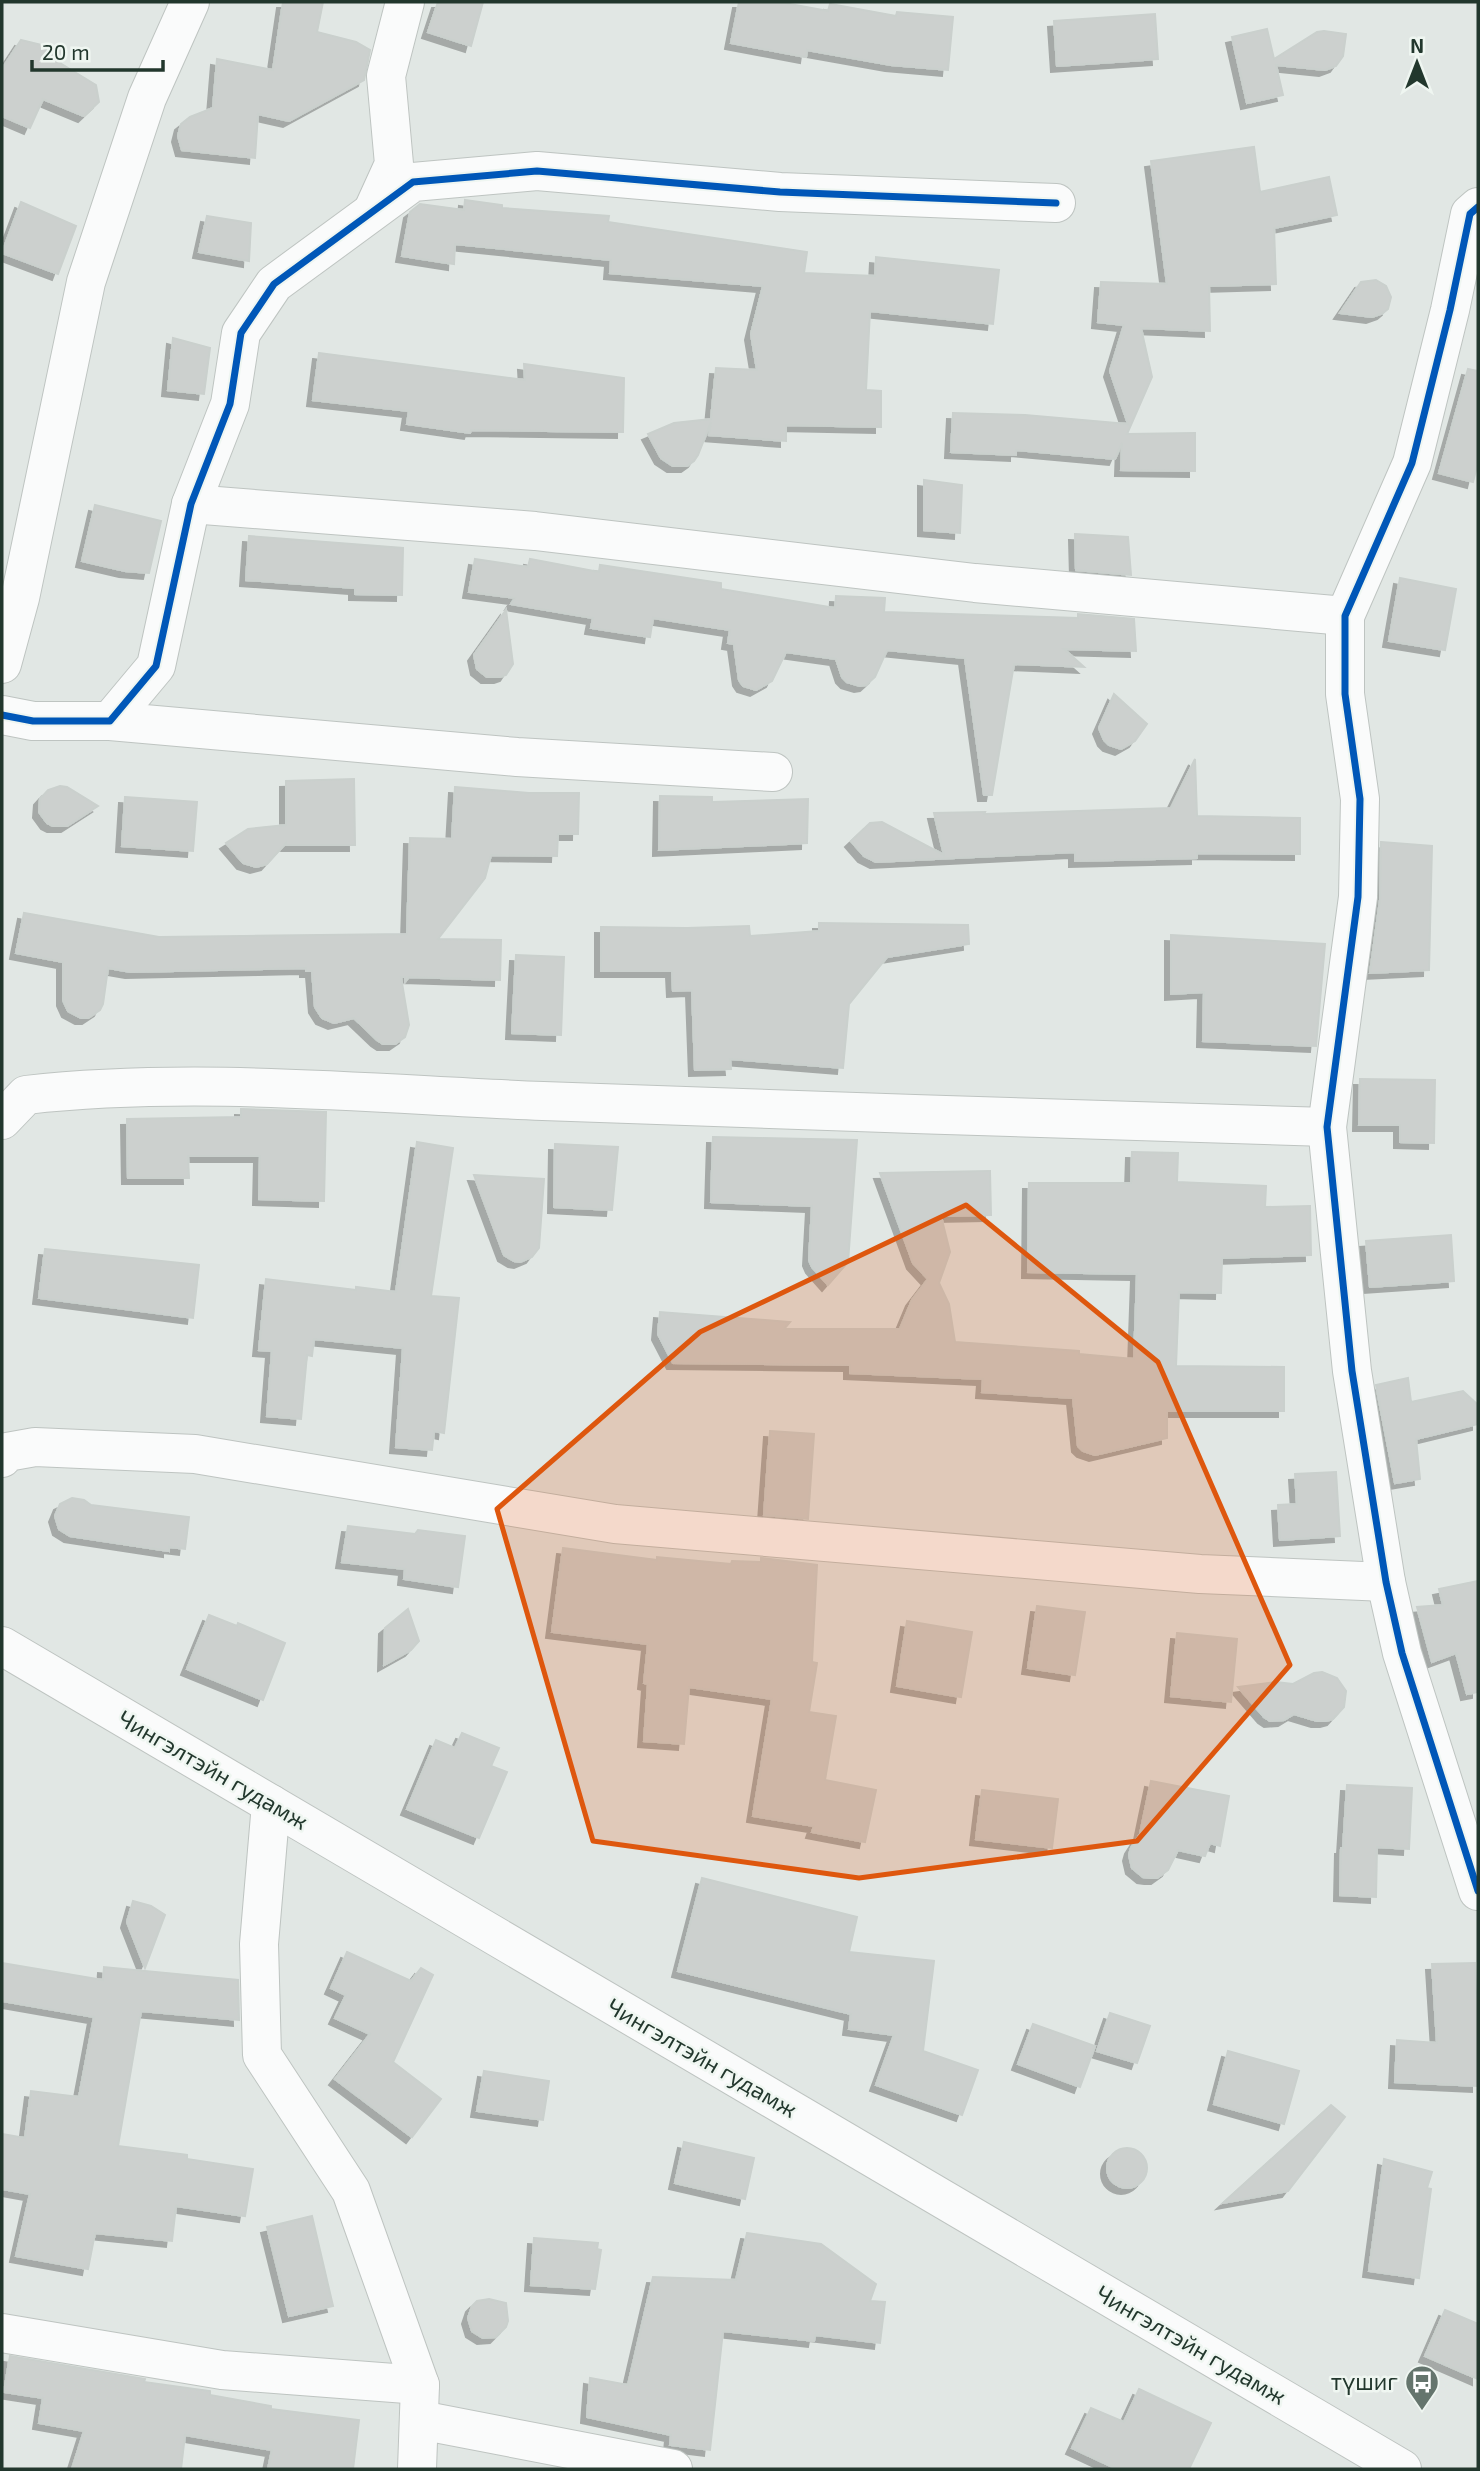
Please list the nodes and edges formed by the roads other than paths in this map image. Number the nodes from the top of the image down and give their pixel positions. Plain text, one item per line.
1 (190, 2) edge
2 (405, 2) edge
3 (1056, 203) dead end
4 (1478, 207) edge
5 (373, 210) junction
6 (191, 505) junction
7 (1345, 616) junction
8 (2, 664) edge
9 (2, 715) edge
10 (110, 721) junction
11 (773, 772) dead end
12 (2, 1121) edge
13 (1327, 1127) junction
14 (2, 1458) edge
15 (1386, 1582) junction
16 (2, 1646) edge
17 (271, 1804) junction
18 (1478, 1891) edge
19 (2, 2333) edge
20 (419, 2403) junction
21 (416, 2469) edge
22 (673, 2469) edge
23 (1402, 2469) edge

1 - 8 street
2 - 5 street
3 - 5 street
4 - 7 street
5 - 6 street
6 - 7 street
6 - 10 street
7 - 13 street
9 - 10 street
10 - 11 street
12 - 13 street
13 - 15 street
14 - 15 street
15 - 18 street
16 - 17 street, Чингэлтэйн гудамж
17 - 20 street
17 - 23 street, Чингэлтэйн гудамж
19 - 20 street
20 - 21 street
20 - 22 street

